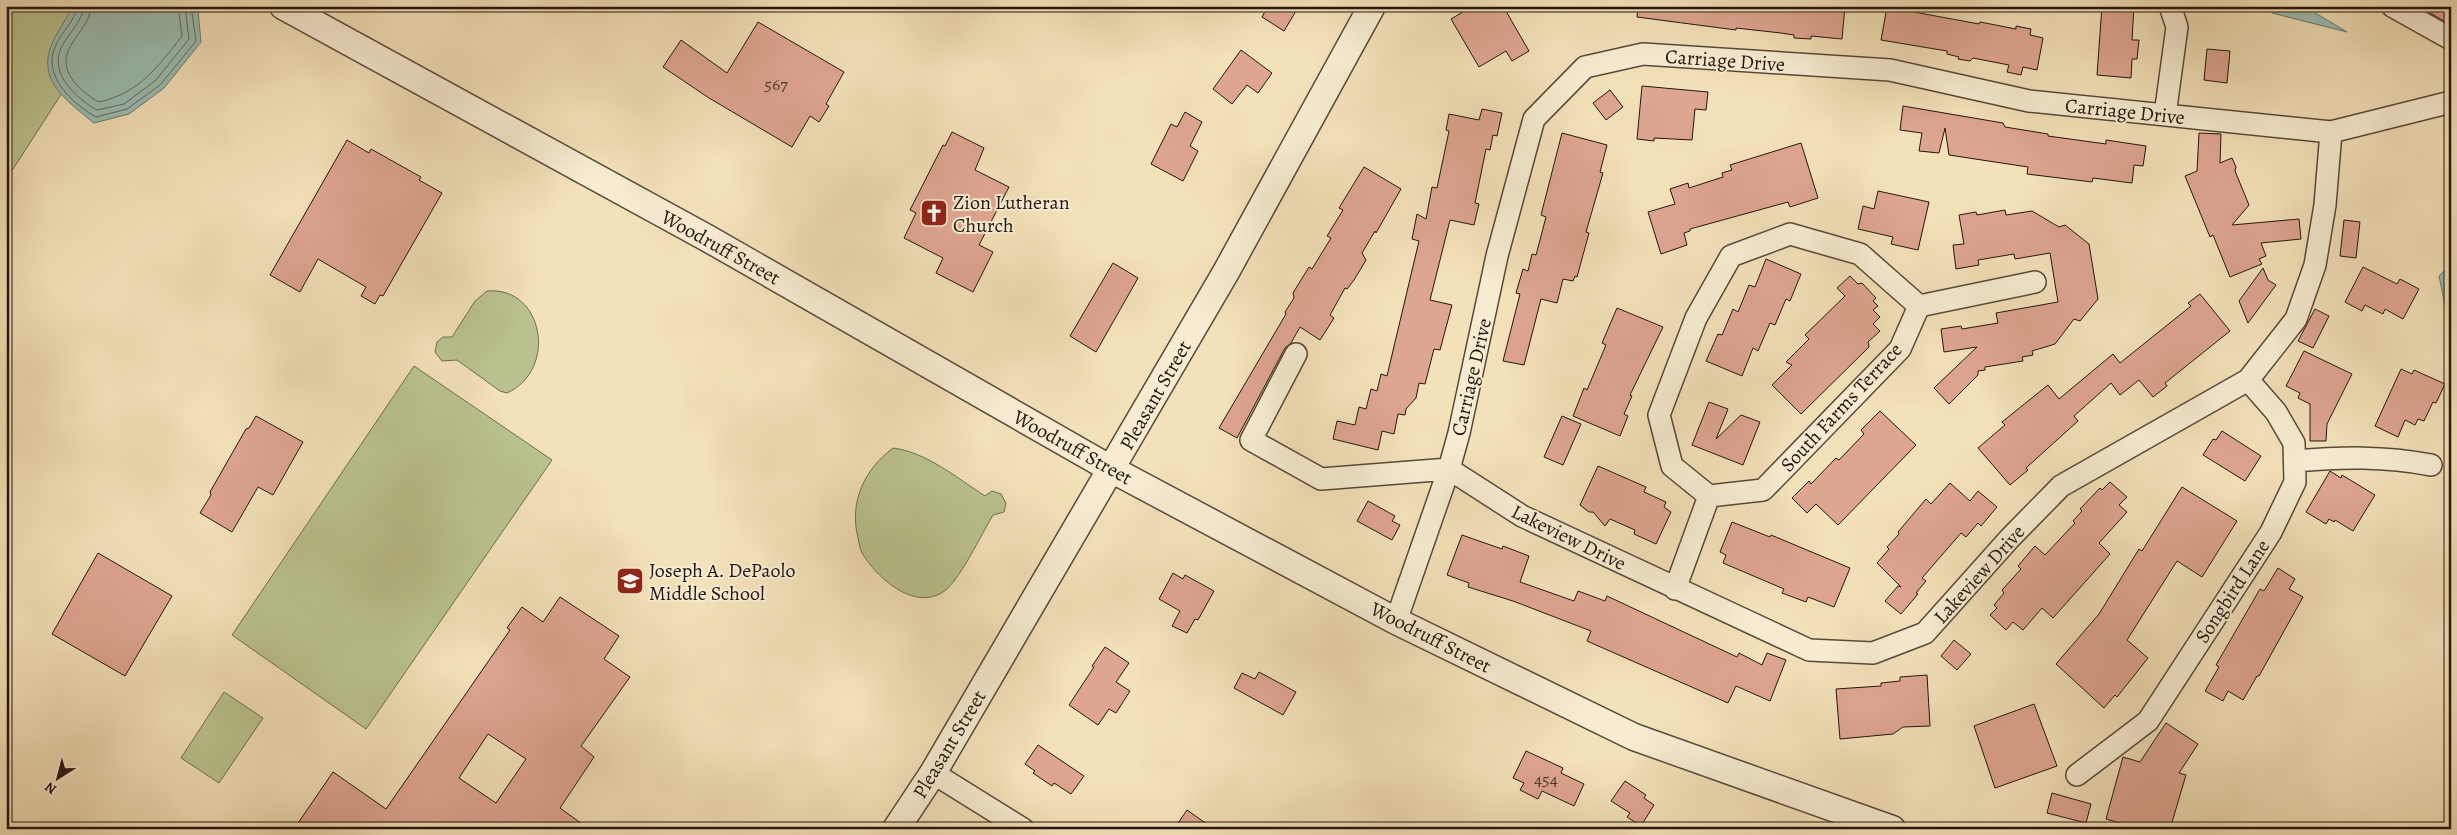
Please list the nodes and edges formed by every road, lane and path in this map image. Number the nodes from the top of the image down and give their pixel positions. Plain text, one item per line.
1 (283, 6) edge
2 (1372, 6) edge
3 (2170, 6) edge
4 (2392, 6) edge
5 (2451, 39) edge
6 (2451, 102) edge
7 (2165, 115) junction
8 (2331, 132) junction
9 (2035, 282) dead end
10 (1919, 306) junction
11 (1296, 354) dead end
12 (2248, 380) junction
13 (2295, 461) junction
14 (2431, 465) dead end
15 (1111, 469) junction
16 (1449, 469) junction
17 (1709, 496) junction
18 (1675, 589) junction
19 (1396, 621) junction
20 (934, 773) junction
21 (2076, 775) dead end
22 (896, 829) edge
23 (1023, 829) edge
24 (1892, 829) edge

1 - 15 street, Woodruff Street
2 - 15 street, Pleasant Street
3 - 7 street
4 - 5 street
6 - 8 street, Carriage Drive
7 - 8 street, Carriage Drive
7 - 16 street, Carriage Drive
8 - 12 street, Lakeview Drive
9 - 10 street
10 - 17 street, South Farms Terrace
10 - 17 street
11 - 16 street
12 - 13 street, Songbird Lane
12 - 18 street, Lakeview Drive
13 - 14 street
13 - 21 street, Songbird Lane
15 - 19 street, Woodruff Street
15 - 20 street, Pleasant Street
16 - 18 street, Lakeview Drive
16 - 19 street, Carriage Drive
17 - 18 street
19 - 24 street, Woodruff Street
20 - 22 street, Pleasant Street
20 - 23 street

